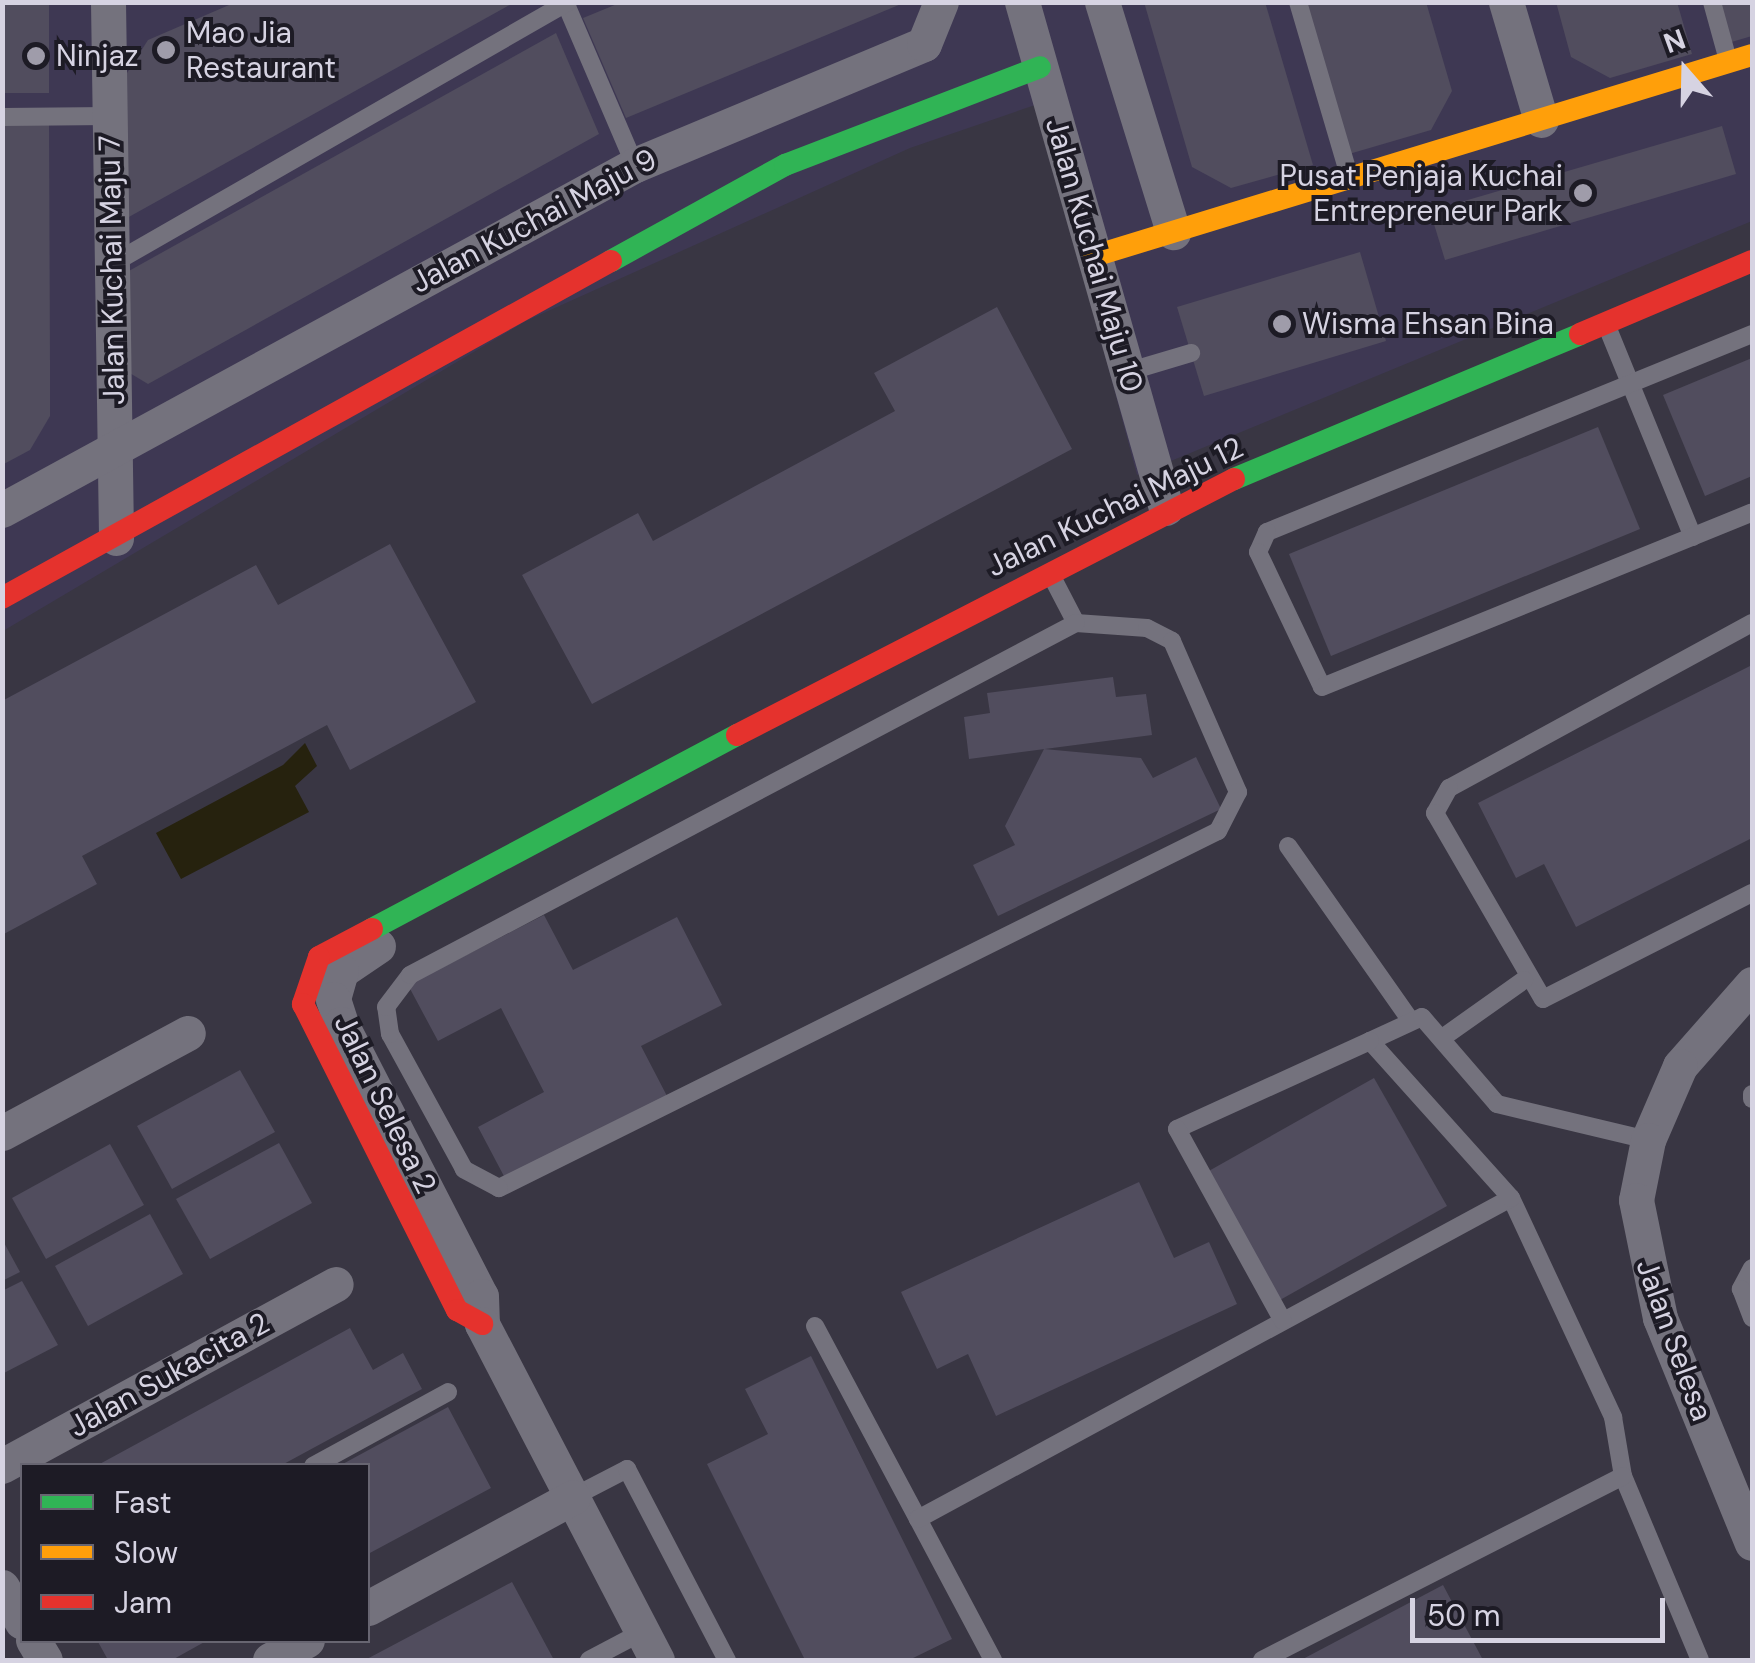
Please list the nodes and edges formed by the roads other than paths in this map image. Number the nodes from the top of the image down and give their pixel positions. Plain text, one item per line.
1 (941, 2) edge
2 (1022, 2) edge
3 (1102, 2) edge
4 (1298, 2) edge
5 (1506, 2) edge
6 (1712, 2) edge
7 (566, 3) edge
8 (115, 5) edge
9 (1752, 55) edge
10 (1729, 62) junction
11 (1040, 67) junction
12 (109, 116) junction
13 (2, 117) edge
14 (1541, 120) junction
15 (635, 165) junction
16 (1350, 178) junction
17 (1173, 232) junction
18 (1094, 256) junction
19 (1752, 261) edge
20 (112, 264) junction
21 (1605, 322) junction
22 (1752, 334) edge
23 (1191, 353) dead end
24 (1127, 372) junction
25 (1630, 383) junction
26 (116, 443) junction
27 (1166, 508) junction
28 (2, 510) edge
29 (1752, 512) edge
30 (1694, 536) junction
31 (116, 538) junction
32 (1048, 571) junction
33 (2, 598) edge
34 (1076, 623) junction
35 (1752, 623) edge
36 (1288, 846) dead end
37 (526, 854) joint
38 (1752, 893) edge
39 (1524, 980) junction
40 (1752, 984) edge
41 (1409, 1018) junction
42 (188, 1033) dead end
43 (1445, 1036) junction
44 (1370, 1041) junction
45 (2, 1133) edge
46 (1648, 1140) junction
47 (1511, 1198) junction
48 (1752, 1268) edge
49 (336, 1284) dead end
50 (1752, 1318) edge
51 (1284, 1321) junction
52 (815, 1326) dead end
53 (448, 1392) dead end
54 (319, 1463) edge
55 (2, 1466) edge
56 (1623, 1476) junction
57 (573, 1497) junction
58 (918, 1519) junction
59 (1752, 1543) edge
60 (2, 1587) edge
61 (370, 1607) edge
62 (20, 1619) edge
63 (301, 1643) edge
64 (650, 1646) edge
65 (270, 1660) edge
66 (589, 1660) edge
67 (727, 1660) edge
68 (993, 1660) edge
69 (1262, 1660) edge
70 (1700, 1660) edge

1 - 15 street, Jalan Kuchai Maju 9
2 - 11 street, Jalan Kuchai Maju 10
3 - 17 street
4 - 16 lane
5 - 14 street
6 - 10 lane
7 - 15 lane
7 - 20 lane
8 - 12 street, Jalan Kuchai Maju 7
9 - 10 street
10 - 14 street
11 - 18 street, Jalan Kuchai Maju 10
11 - 31 street
12 - 13 lane
12 - 20 street, Jalan Kuchai Maju 7
14 - 16 street
15 - 26 street, Jalan Kuchai Maju 9
16 - 17 street
17 - 18 street
18 - 24 street, Jalan Kuchai Maju 10
19 - 21 street, Jalan Kuchai Maju 12
20 - 26 street, Jalan Kuchai Maju 7
21 - 25 lane
21 - 27 street, Jalan Kuchai Maju 12
22 - 25 lane
23 - 24 lane
24 - 27 street, Jalan Kuchai Maju 10
25 - 30 lane
25 - 30 lane
26 - 28 street, Jalan Kuchai Maju 9
26 - 31 street, Jalan Kuchai Maju 7
27 - 32 street, Jalan Kuchai Maju 12
29 - 30 lane
31 - 33 street
32 - 34 lane
32 - 37 street, Jalan Kuchai Maju 12
34 - 34 lane
35 - 39 lane
36 - 41 lane
37 - 57 street, Jalan Selesa 2
38 - 39 lane
39 - 43 lane
40 - 46 street, Jalan Selesa
41 - 43 lane
41 - 44 lane
42 - 45 street
43 - 46 lane
44 - 47 lane
44 - 51 lane
46 - 59 street, Jalan Selesa
47 - 51 lane
47 - 56 lane
48 - 50 lane
49 - 55 street, Jalan Sukacita 2
51 - 58 lane
52 - 58 lane
53 - 54 lane
56 - 69 lane
56 - 70 lane
57 - 61 street
57 - 64 street, Jalan Selesa 2
57 - 67 lane
58 - 68 lane
60 - 62 street
63 - 65 street
64 - 66 lane

